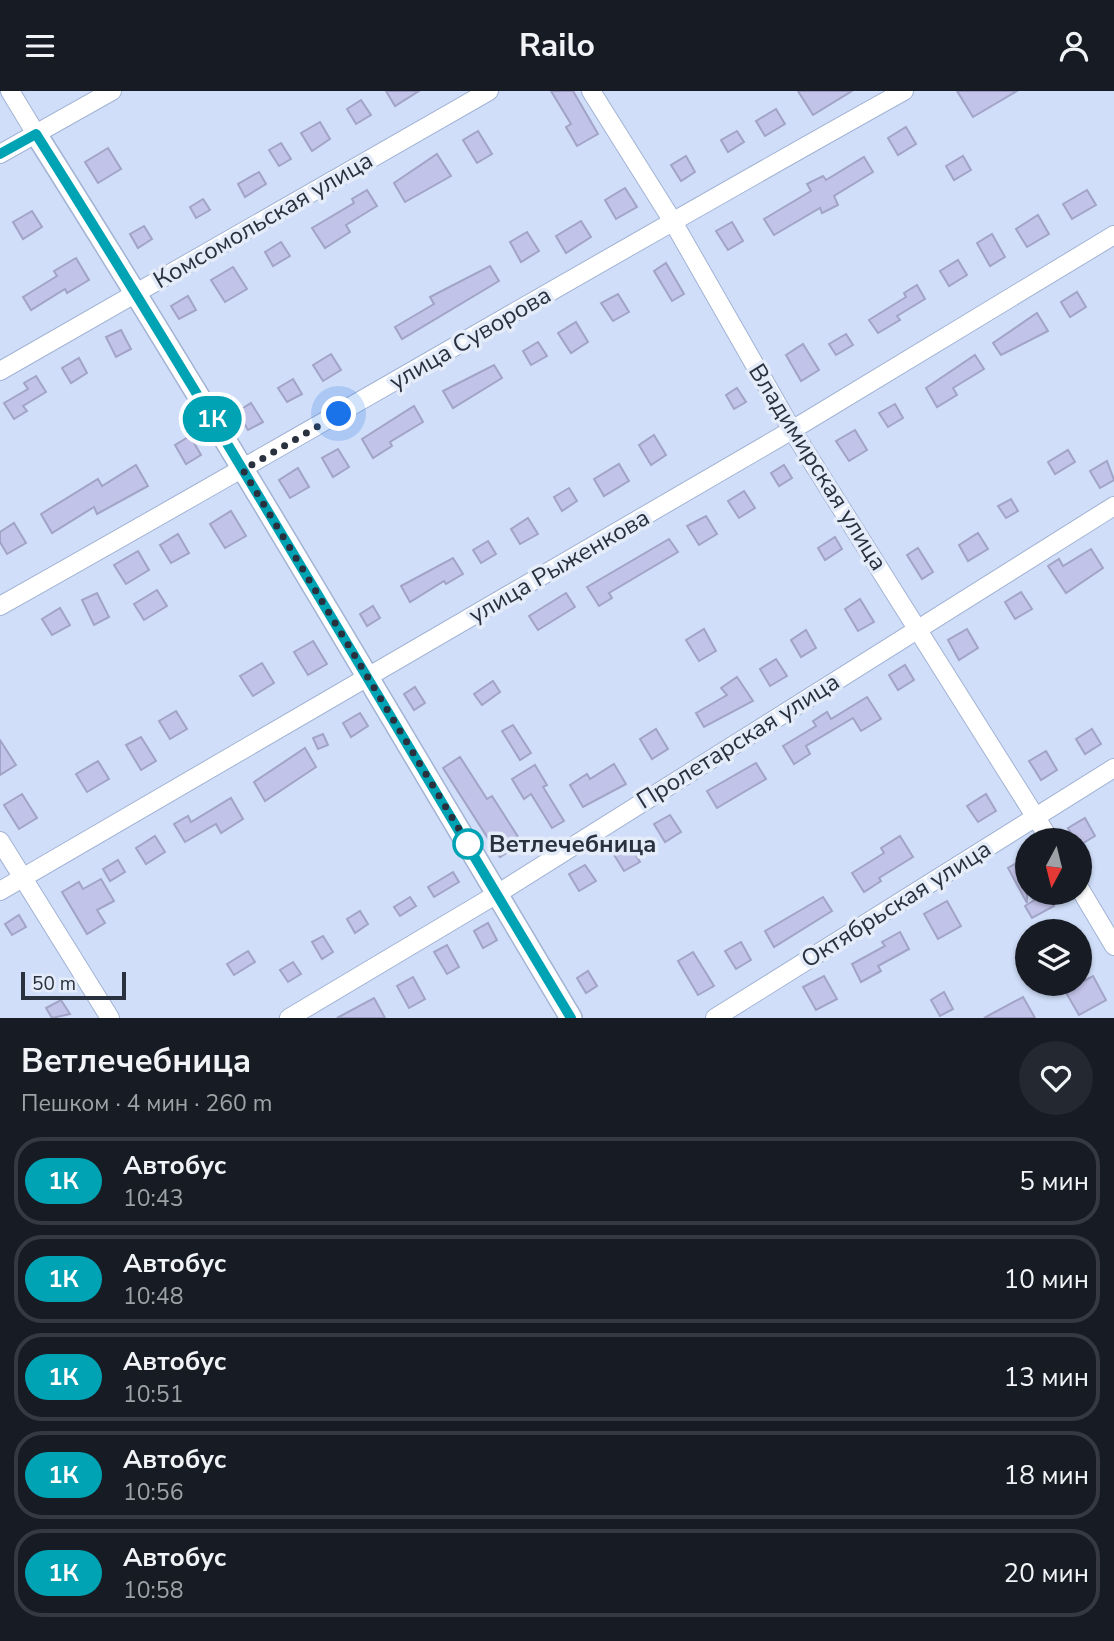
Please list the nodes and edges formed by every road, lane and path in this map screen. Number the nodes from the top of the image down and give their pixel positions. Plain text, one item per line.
1 (10, 91) edge
2 (112, 91) edge
3 (489, 91) edge
4 (591, 91) edge
5 (904, 91) edge
6 (36, 134) junction
7 (0, 154) edge
8 (672, 220) junction
9 (1114, 235) edge
10 (136, 292) junction
11 (0, 371) edge
12 (792, 430) junction
13 (243, 470) junction
14 (1114, 506) edge
15 (0, 606) edge
16 (918, 627) junction
17 (369, 676) junction
18 (1114, 768) edge
19 (1035, 816) junction
20 (1042, 828) edge
21 (0, 841) edge
22 (22, 878) junction
23 (0, 891) edge
24 (497, 894) junction
25 (1089, 905) edge
26 (1114, 946) edge
27 (110, 1018) edge
28 (289, 1018) edge
29 (571, 1018) edge
30 (715, 1018) edge

1 - 6 street
2 - 6 street
3 - 10 street, Комсомольская улица
4 - 8 street, Владимирская улица
5 - 8 street, улица Суворова
6 - 7 street
6 - 10 street
8 - 12 street, Владимирская улица
8 - 13 street, улица Суворова
9 - 12 street, улица Рыженкова
10 - 11 street, Комсомольская улица
10 - 13 street
12 - 16 street, Владимирская улица
12 - 17 street, улица Рыженкова
13 - 15 street, улица Суворова
13 - 17 street
14 - 16 street, Пролетарская улица
16 - 19 street, Владимирская улица
16 - 24 street, Пролетарская улица
17 - 22 street, улица Рыженкова
17 - 24 street
18 - 19 street, Октябрьская улица
19 - 20 street, Владимирская улица
19 - 30 street, Октябрьская улица
21 - 22 street
22 - 23 street, улица Рыженкова
22 - 27 street
24 - 28 street, Пролетарская улица
24 - 29 street
25 - 26 street

